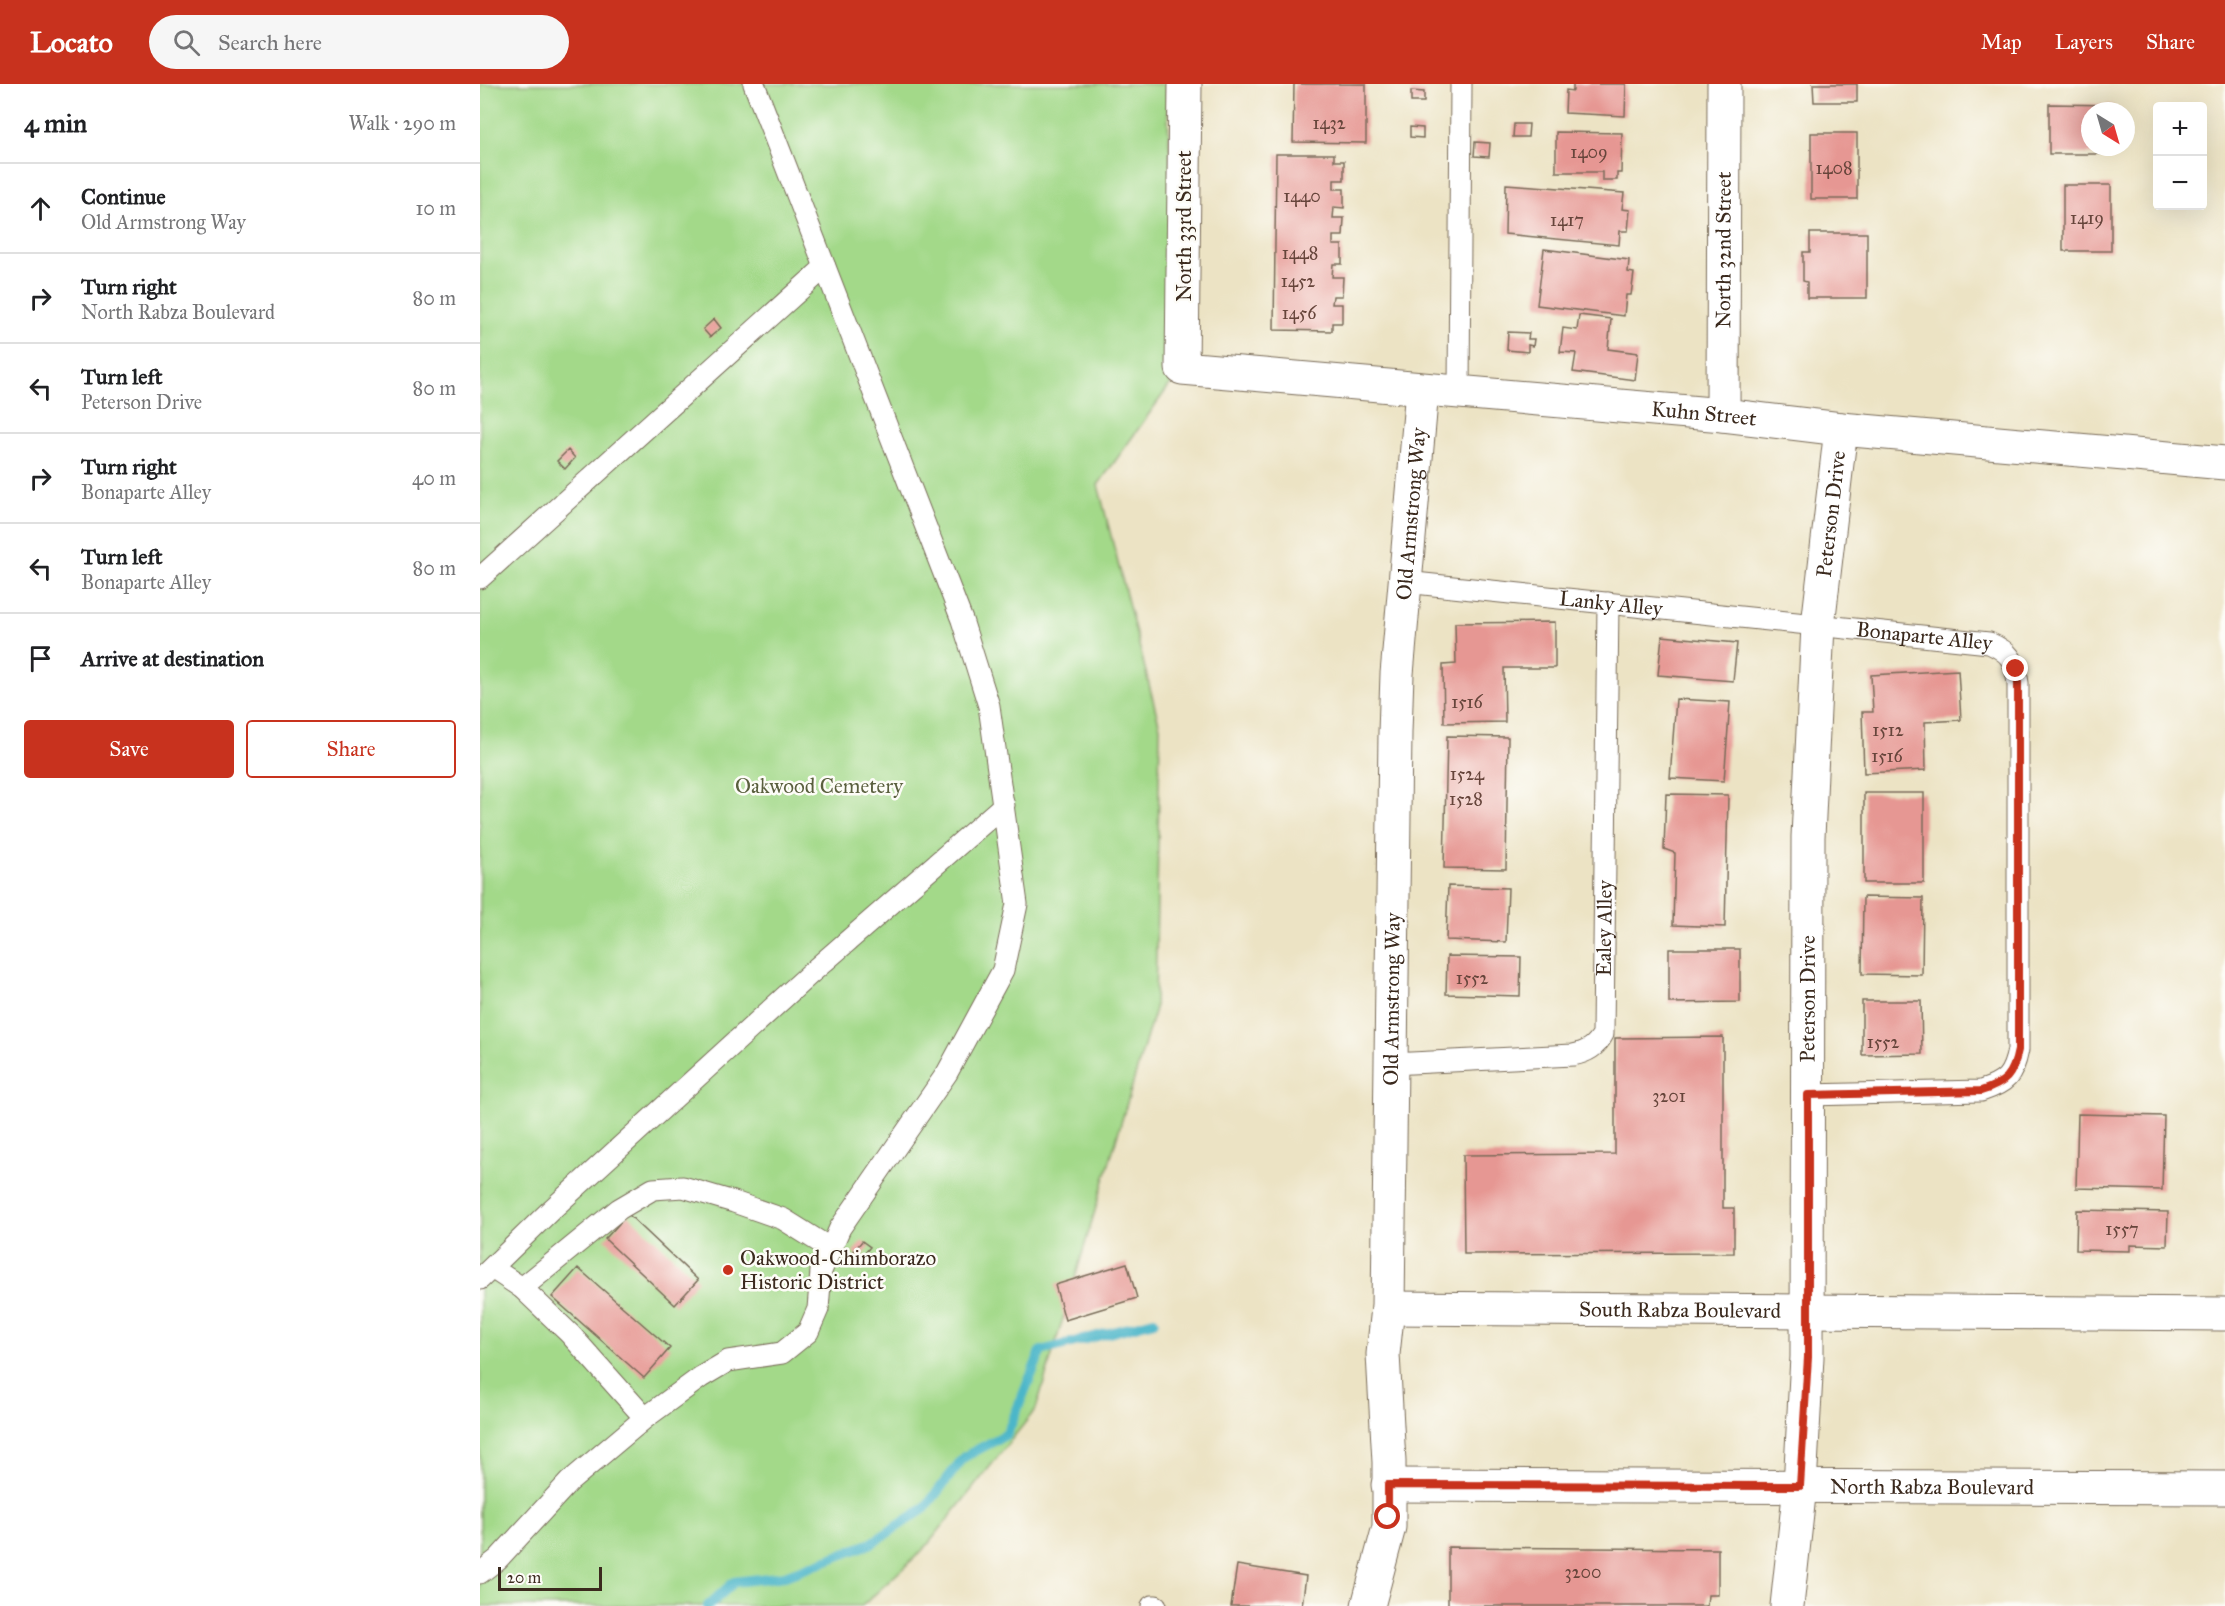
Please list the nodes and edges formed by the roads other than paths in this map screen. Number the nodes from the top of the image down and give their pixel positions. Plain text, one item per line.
1 (754, 84) edge
2 (1185, 84) edge
3 (1461, 84) edge
4 (1724, 84) edge
5 (825, 267) junction
6 (1182, 368) joint
7 (1422, 390) junction
8 (1459, 393) junction
9 (1723, 415) junction
10 (1840, 429) junction
11 (2225, 463) edge
12 (480, 579) edge
13 (1405, 582) junction
14 (1608, 603) junction
15 (1818, 625) junction
16 (1004, 805) junction
17 (1391, 1064) junction
18 (1808, 1095) junction
19 (831, 1249) junction
20 (486, 1274) edge
21 (522, 1288) junction
22 (1388, 1308) junction
23 (1808, 1311) junction
24 (2225, 1314) edge
25 (645, 1418) junction
26 (1388, 1485) junction
27 (1800, 1486) junction
28 (2225, 1488) edge
29 (480, 1573) edge
30 (1368, 1606) edge
31 (1786, 1606) edge

1 - 5 lane
2 - 6 street, North 33rd Street
3 - 8 lane
4 - 9 street, North 32nd Street
5 - 12 lane
5 - 16 lane
6 - 7 street, Kuhn Street
7 - 8 street, Kuhn Street
7 - 13 street, Old Armstrong Way
8 - 9 street, Kuhn Street
9 - 10 street, Kuhn Street
10 - 11 street, Kuhn Street
10 - 15 street, Peterson Drive
13 - 14 lane, Lanky Alley
13 - 17 street, Old Armstrong Way
14 - 15 lane, Lanky Alley
14 - 17 lane, Ealey Alley
15 - 18 street, Peterson Drive
15 - 18 lane, Bonaparte Alley
16 - 19 lane
16 - 20 lane
17 - 22 street, Old Armstrong Way
18 - 23 street, Peterson Drive
19 - 21 lane
19 - 25 lane
20 - 21 lane
21 - 25 lane
22 - 23 street, South Rabza Boulevard
22 - 26 street, Old Armstrong Way
23 - 24 street, South Rabza Boulevard
23 - 27 street, Peterson Drive
25 - 29 lane
26 - 27 street, North Rabza Boulevard
26 - 30 street, Old Armstrong Way
27 - 28 street, North Rabza Boulevard
27 - 31 street, Peterson Drive

